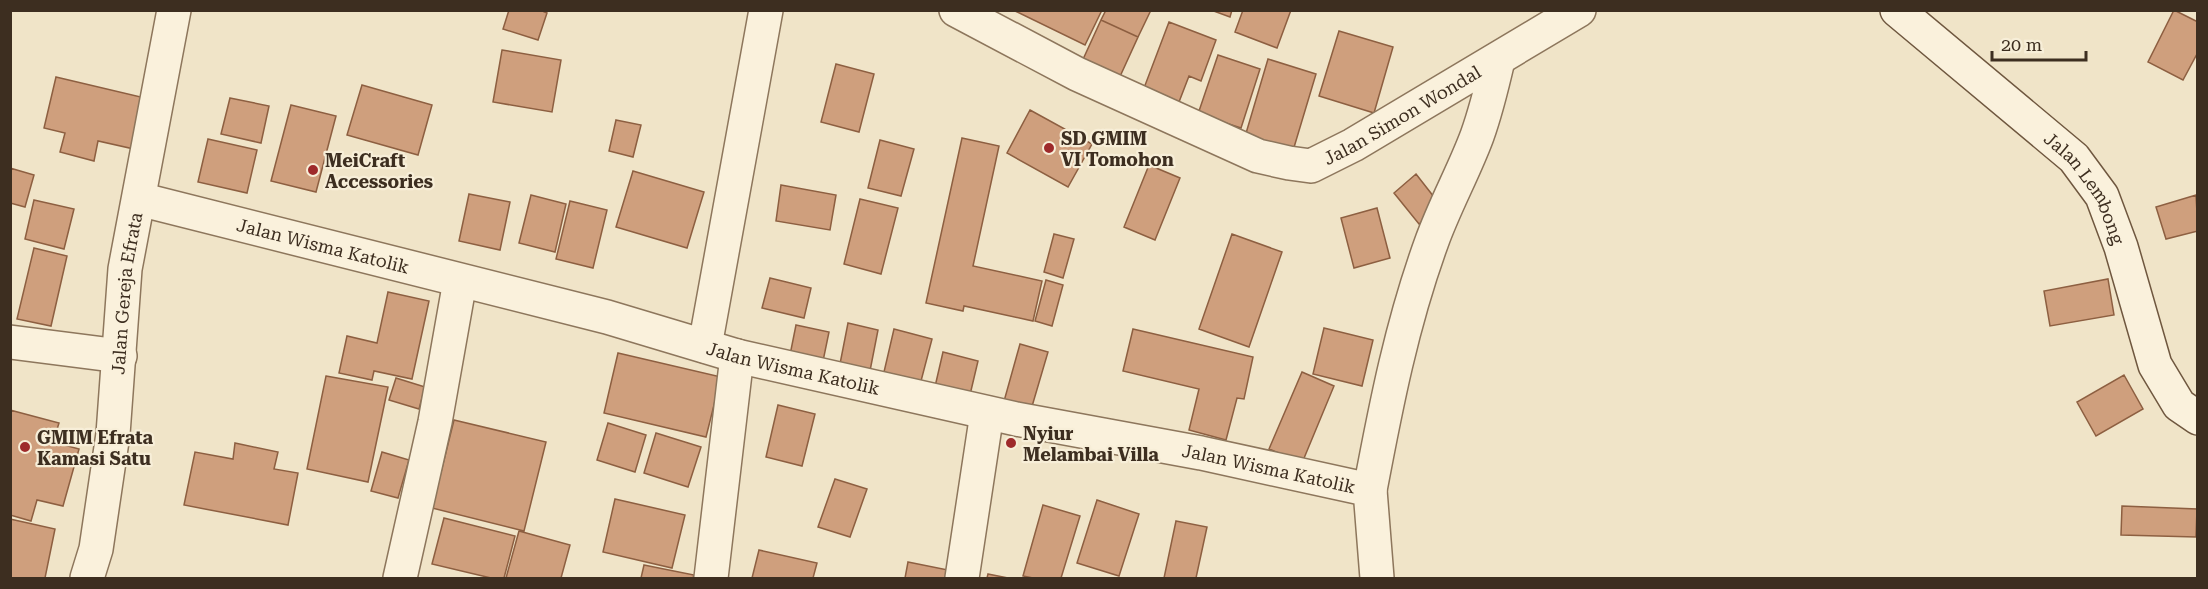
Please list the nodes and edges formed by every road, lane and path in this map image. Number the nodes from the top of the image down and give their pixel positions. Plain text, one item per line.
1 (174, 10) edge
2 (766, 10) edge
3 (956, 10) edge
4 (1579, 10) edge
5 (1896, 10) edge
6 (1498, 60) junction
7 (139, 199) junction
8 (460, 281) junction
9 (10, 342) edge
10 (705, 346) junction
11 (120, 356) junction
12 (737, 356) junction
13 (987, 413) junction
14 (2198, 418) edge
15 (1370, 490) junction
16 (87, 579) edge
17 (400, 579) edge
18 (711, 579) edge
19 (962, 579) edge
20 (1377, 579) edge

1 - 7 street, Jalan Gereja Efrata
2 - 10 street
3 - 6 street, Jalan Simon Wondal
4 - 6 street, Jalan Simon Wondal
5 - 14 street, Jalan Lembong
6 - 15 street
7 - 8 street, Jalan Wisma Katolik
7 - 11 street, Jalan Gereja Efrata
8 - 10 street, Jalan Wisma Katolik
8 - 17 street
9 - 11 street
10 - 12 street, Jalan Wisma Katolik
11 - 16 street, Jalan Gereja Efrata
12 - 13 street, Jalan Wisma Katolik
12 - 18 street
13 - 15 street, Jalan Wisma Katolik
13 - 19 street
15 - 20 street, Jalan Wisma Katolik

